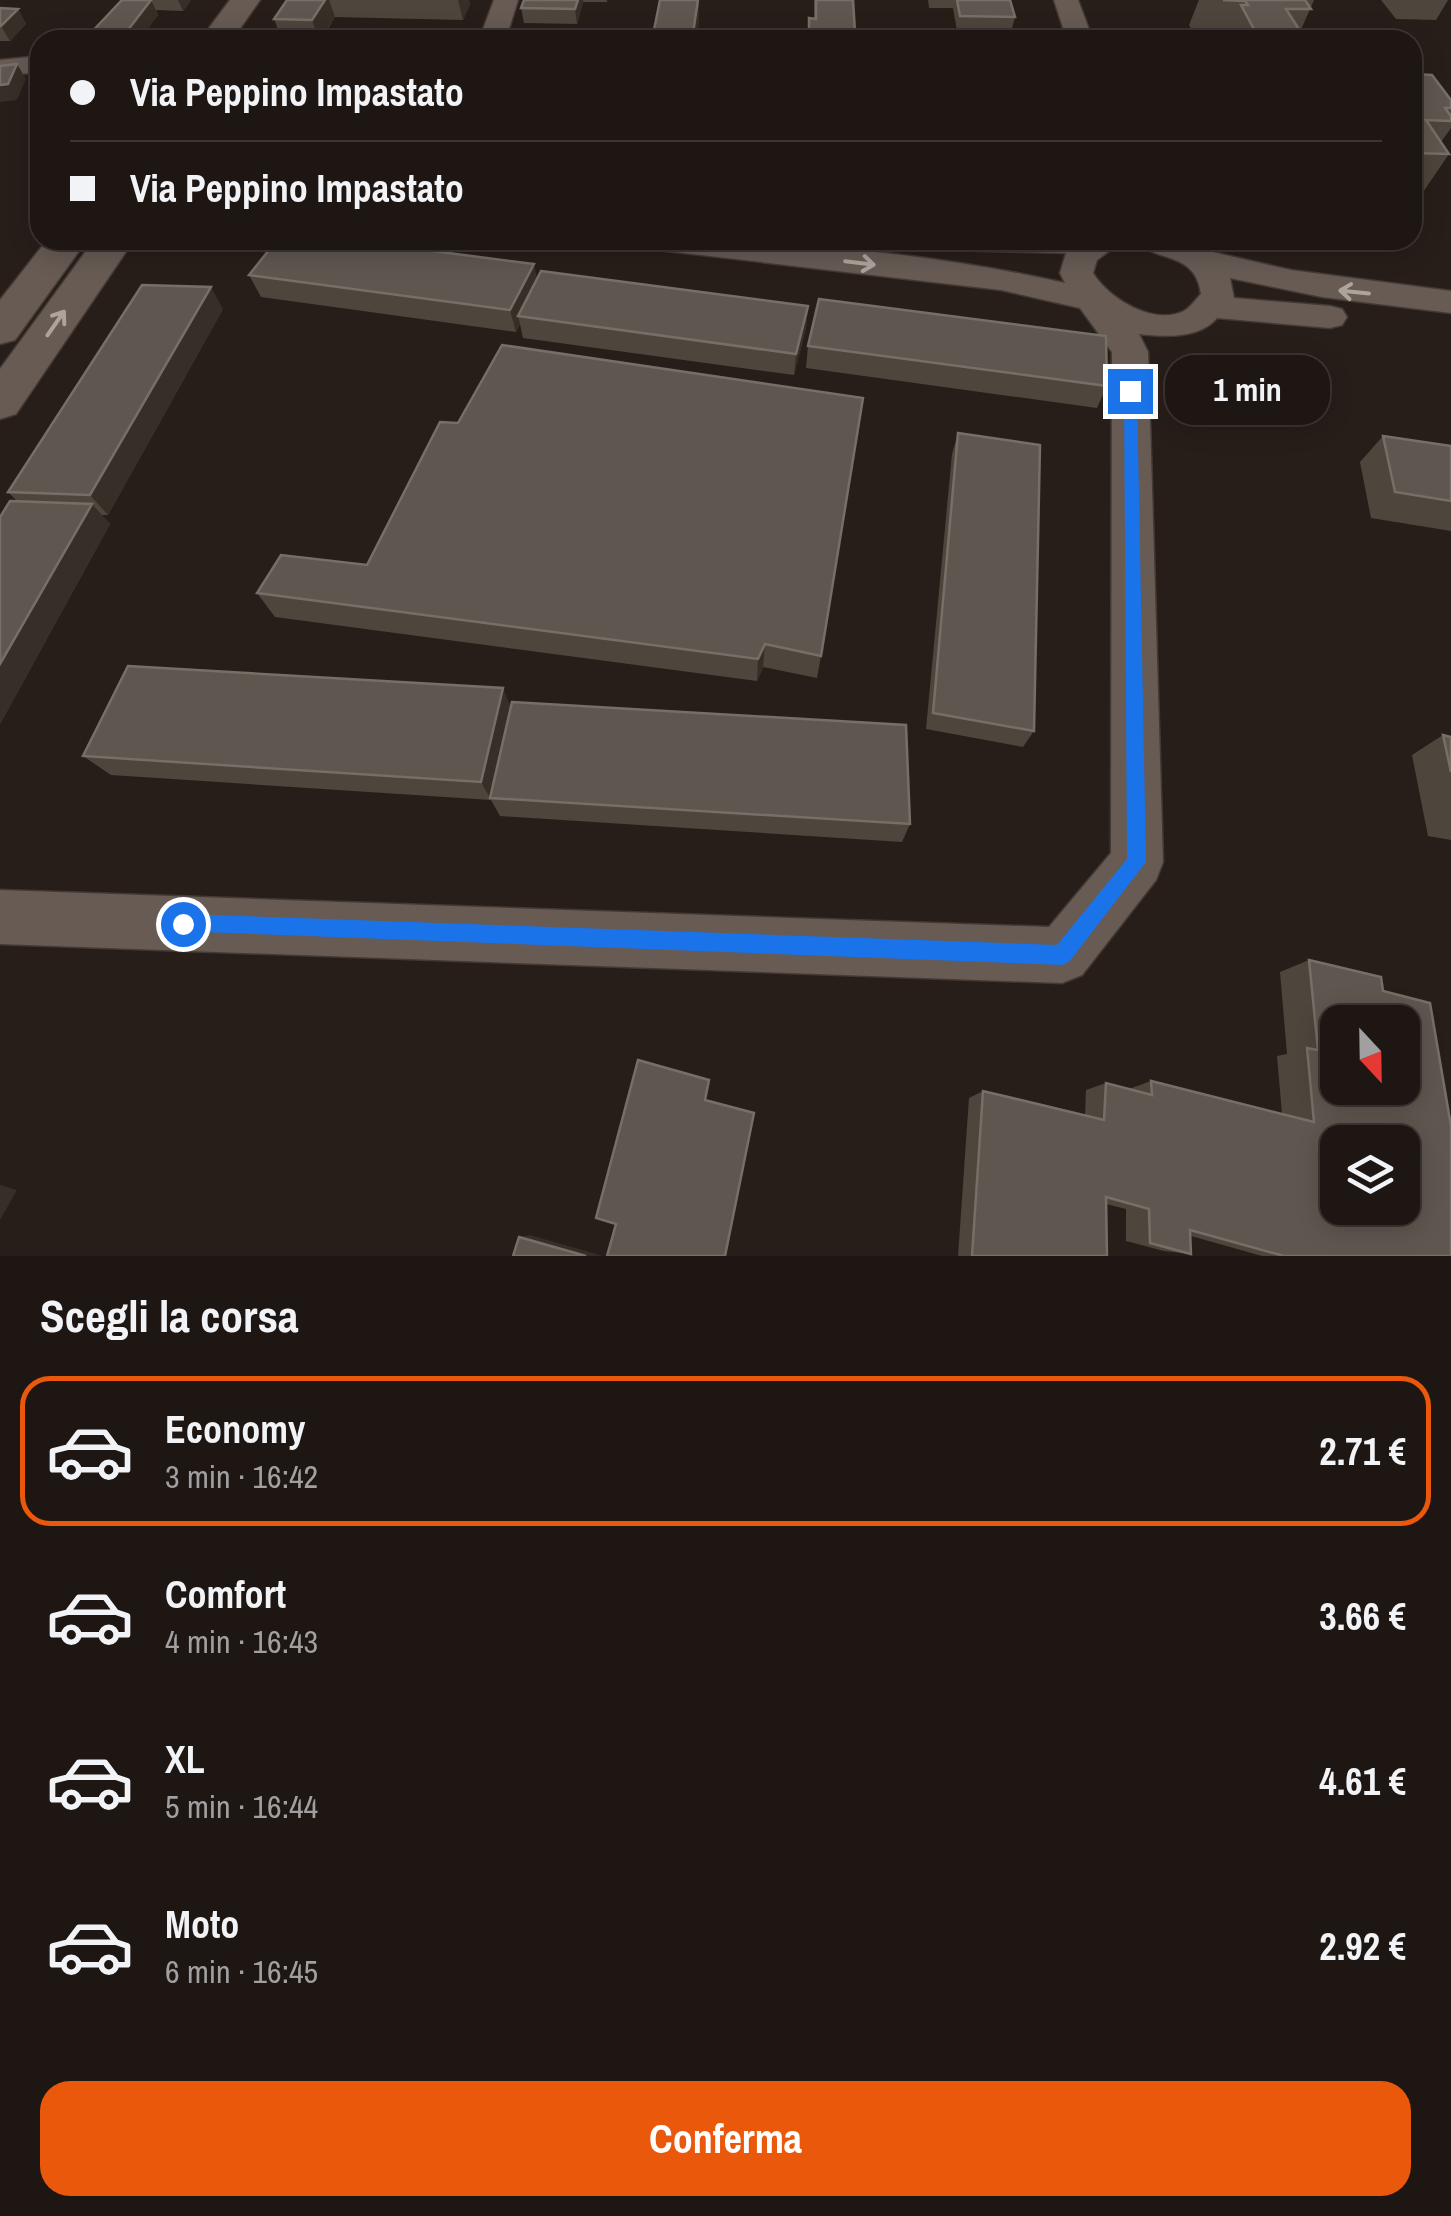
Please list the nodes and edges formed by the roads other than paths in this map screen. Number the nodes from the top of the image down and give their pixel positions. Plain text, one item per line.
1 (506, 0) edge
2 (1066, 0) edge
3 (258, 7) edge
4 (229, 30) edge
5 (495, 30) edge
6 (1076, 30) edge
7 (30, 65) edge
8 (0, 68) edge
9 (60, 250) edge
10 (107, 250) edge
11 (746, 250) edge
12 (1088, 250) edge
13 (1177, 250) edge
14 (1184, 250) edge
15 (1092, 300) junction
16 (1451, 302) edge
17 (1213, 307) junction
18 (1174, 324) junction
19 (0, 330) edge
20 (1451, 332) edge
21 (1130, 352) junction
22 (0, 403) edge
23 (0, 917) edge

1 - 5 street
2 - 6 street
3 - 4 street
7 - 8 street
9 - 19 street
22 -> 10 street
11 -> 15 street
12 - 15 street
13 - 17 street
16 -> 14 street
15 - 18 street
15 - 21 street
17 - 18 street
17 - 20 street
18 - 21 street
21 - 23 street

